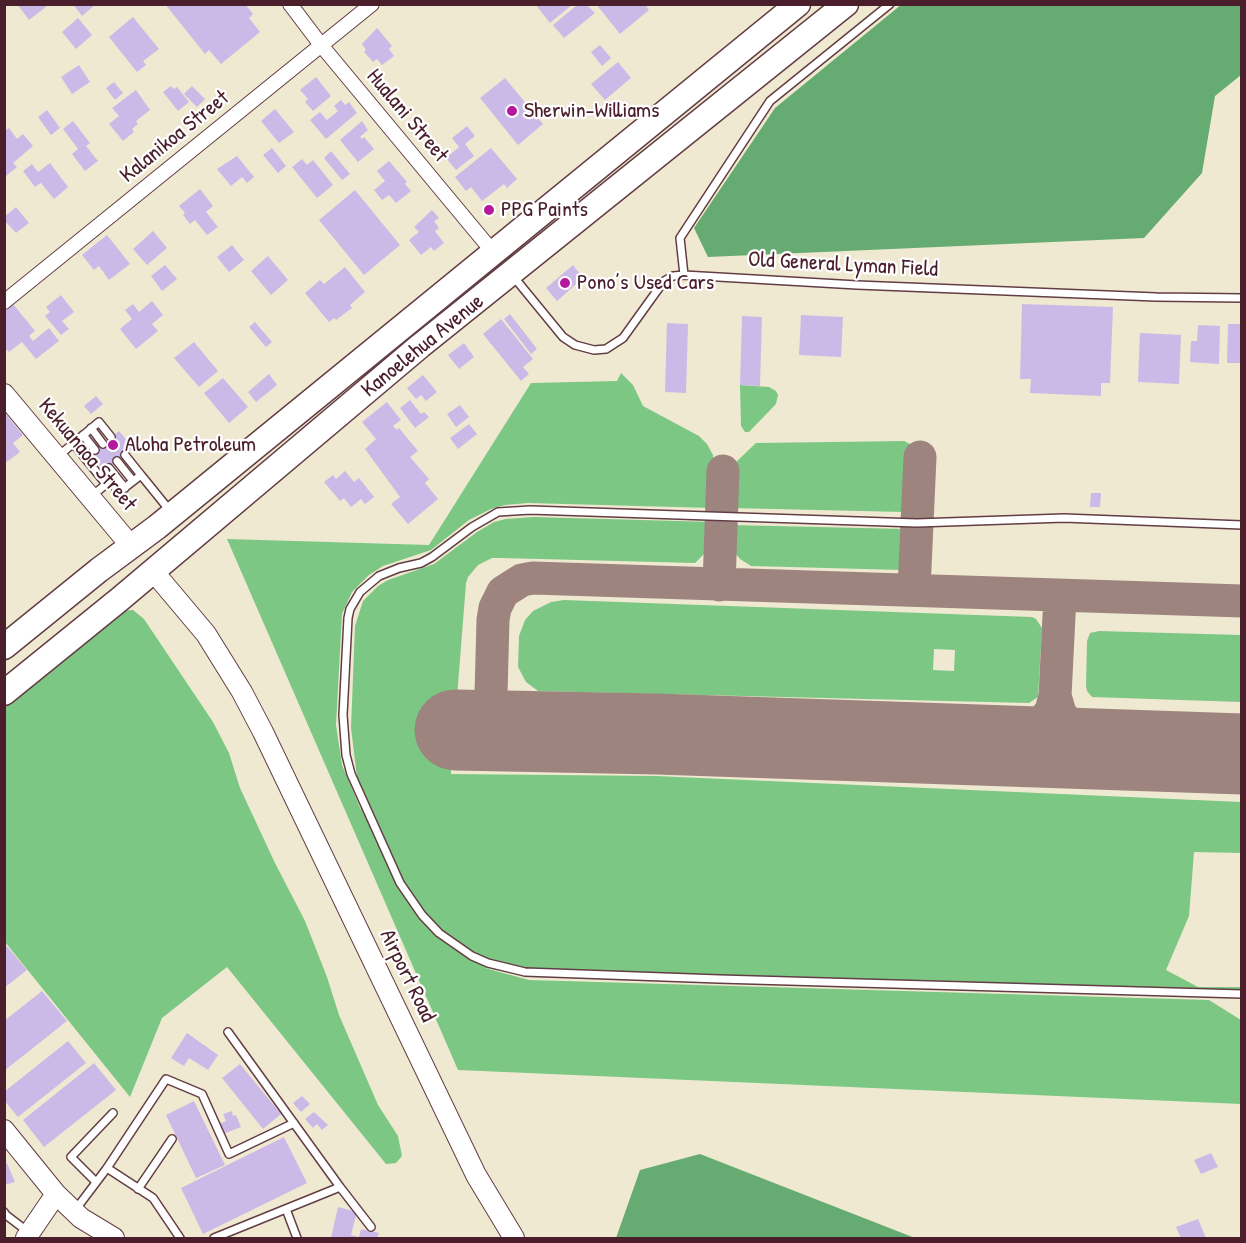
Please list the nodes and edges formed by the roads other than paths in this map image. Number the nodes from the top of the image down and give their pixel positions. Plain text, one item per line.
1 (290, 4) edge
2 (372, 4) edge
3 (798, 4) edge
4 (890, 4) edge
5 (839, 8) edge
6 (321, 45) junction
7 (493, 252) junction
8 (511, 274) junction
9 (684, 275) junction
10 (1242, 298) edge
11 (4, 302) edge
12 (4, 394) edge
13 (91, 428) junction
14 (83, 435) junction
15 (111, 437) dead end
16 (73, 443) junction
17 (103, 444) dead end
18 (95, 450) dead end
19 (125, 454) dead end
20 (57, 457) junction
21 (117, 461) dead end
22 (109, 468) dead end
23 (141, 475) junction
24 (133, 481) junction
25 (106, 484) junction
26 (125, 488) junction
27 (91, 497) junction
28 (172, 514) junction
29 (1242, 525) edge
30 (131, 546) junction
31 (153, 571) junction
32 (4, 647) edge
33 (4, 693) edge
34 (1242, 994) edge
35 (228, 1032) dead end
36 (113, 1113) dead end
37 (294, 1123) junction
38 (5, 1134) edge
39 (172, 1138) dead end
40 (107, 1168) junction
41 (96, 1182) junction
42 (340, 1186) junction
43 (138, 1189) junction
44 (56, 1194) junction
45 (286, 1209) junction
46 (74, 1211) junction
47 (4, 1212) edge
48 (371, 1227) dead end
49 (93, 1231) edge
50 (28, 1236) edge
51 (114, 1239) edge
52 (180, 1239) edge
53 (214, 1239) edge
54 (297, 1239) edge
55 (514, 1239) edge

1 - 6 street, Hualani Street
2 - 6 street, Kalanikoa Street
3 - 7 highway, Kanoelehua Avenue
4 - 9 lane
5 - 8 highway, Kanoelehua Avenue
6 - 7 street, Hualani Street
6 - 11 street, Kalanikoa Street
7 - 28 highway, Kanoelehua Avenue
8 - 9 lane, Old General Lyman Field
8 - 31 highway, Kanoelehua Avenue
9 - 10 lane, Old General Lyman Field
12 - 20 street, Kekuanaoa Street
13 - 14 lane
13 - 15 lane
13 - 17 lane
14 - 16 lane
14 - 18 lane
16 - 20 lane
16 - 25 lane
19 - 23 lane
20 - 27 street, Kekuanaoa Street
21 - 24 lane
22 - 26 lane
23 - 24 lane
23 - 28 lane
24 - 26 lane
25 - 26 lane
25 - 27 lane
27 - 30 street, Kekuanaoa Street
28 - 30 highway, Kanoelehua Avenue
29 - 34 lane
30 - 31 highway
30 - 32 highway, Kanoelehua Avenue
31 - 33 highway, Kanoelehua Avenue
31 - 55 street, Airport Road
35 - 37 lane
36 - 41 lane
37 - 40 lane
37 - 42 lane
38 - 44 street
39 - 43 lane
40 - 41 lane
40 - 43 lane
41 - 46 lane
42 - 45 lane
42 - 48 lane
43 - 52 lane
44 - 46 street
44 - 50 street
45 - 53 lane
45 - 54 lane
46 - 49 street
47 - 50 lane
49 - 51 street

